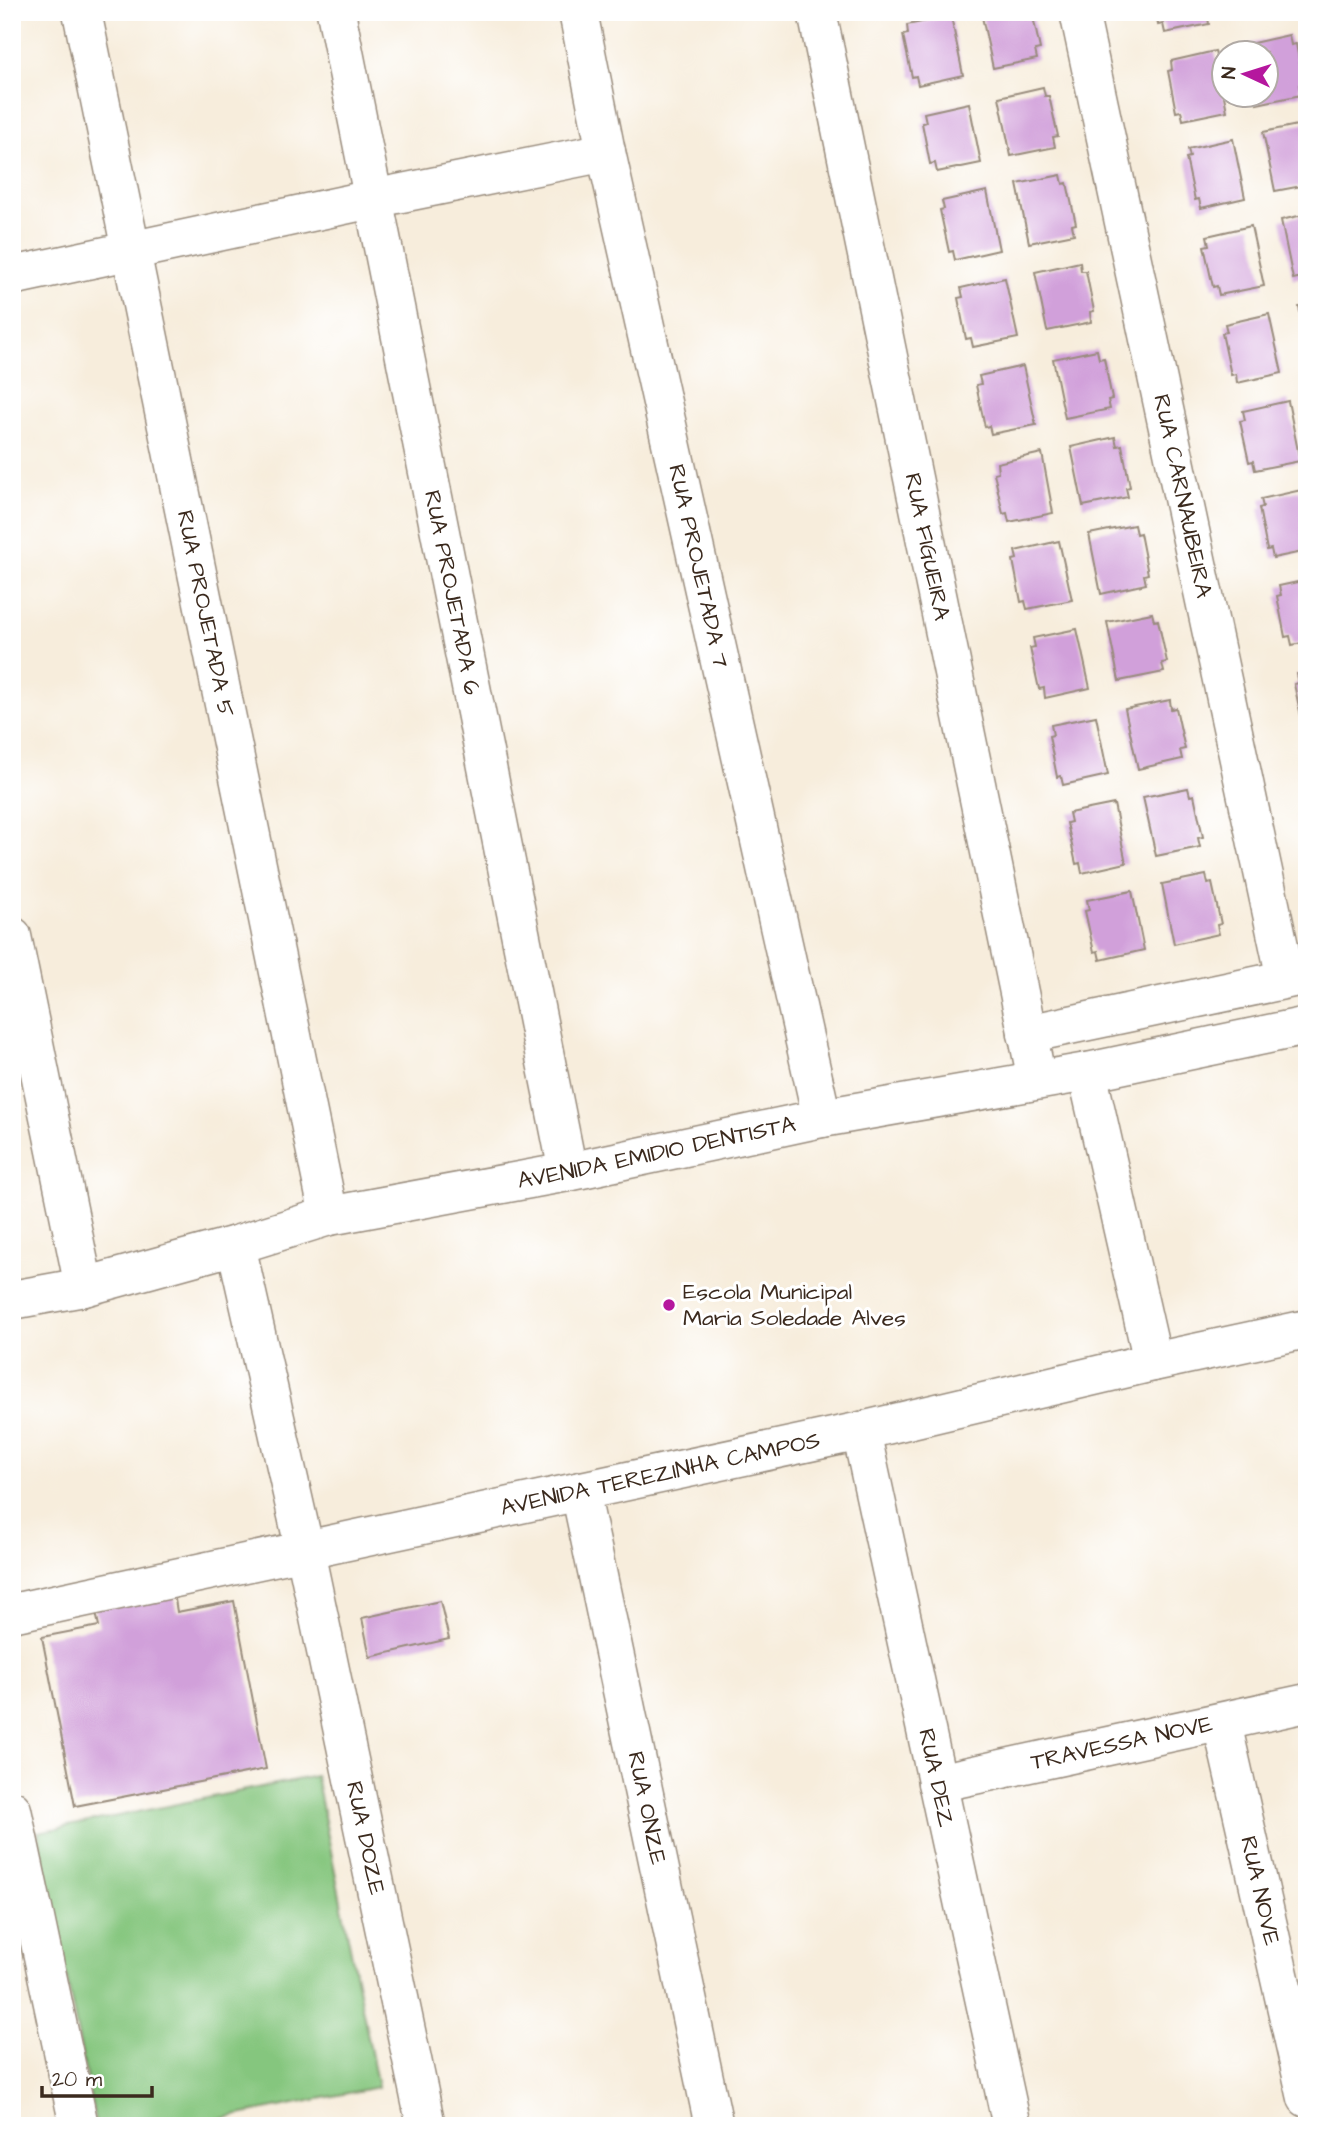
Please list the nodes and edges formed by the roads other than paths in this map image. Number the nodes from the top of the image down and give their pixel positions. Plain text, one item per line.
1 (82, 12) edge
2 (336, 12) edge
3 (578, 12) edge
4 (817, 12) edge
5 (1079, 12) edge
6 (606, 152) junction
7 (372, 199) junction
8 (133, 251) junction
9 (12, 276) edge
10 (12, 936) edge
11 (1296, 977) edge
12 (1307, 1026) edge
13 (1027, 1034) junction
14 (1087, 1072) junction
15 (1037, 1080) junction
16 (822, 1118) junction
17 (568, 1172) junction
18 (329, 1216) junction
19 (236, 1245) junction
20 (84, 1287) junction
21 (12, 1300) edge
22 (1307, 1329) edge
23 (1153, 1362) junction
24 (861, 1431) junction
25 (580, 1491) junction
26 (305, 1551) junction
27 (12, 1613) edge
28 (1307, 1703) edge
29 (1222, 1723) junction
30 (937, 1783) junction
31 (12, 1810) edge
32 (1307, 2098) edge
33 (79, 2126) edge
34 (426, 2126) edge
35 (714, 2126) edge
36 (1012, 2126) edge

1 - 8 street, RUA PROJETADA 5
2 - 7 street, RUA PROJETADA 6
3 - 6 street, RUA PROJETADA 7
4 - 13 street, RUA FIGUEIRA
5 - 11 street, RUA CARNAUBEIRA
6 - 7 street
6 - 16 street, RUA PROJETADA 7
7 - 8 street
7 - 17 street, RUA PROJETADA 6
8 - 9 street
8 - 18 street, RUA PROJETADA 5
10 - 20 street
11 - 13 street
12 - 14 street, AVENIDA EMIDIO DENTISTA
13 - 15 street, RUA FIGUEIRA
14 - 15 street, AVENIDA EMIDIO DENTISTA
14 - 23 street
15 - 16 street, AVENIDA EMIDIO DENTISTA
16 - 17 street, AVENIDA EMIDIO DENTISTA
17 - 18 street, AVENIDA EMIDIO DENTISTA
18 - 19 street, AVENIDA EMIDIO DENTISTA
19 - 20 street, AVENIDA EMIDIO DENTISTA
19 - 26 street, RUA DOZE
20 - 21 street, AVENIDA EMIDIO DENTISTA
22 - 23 street, AVENIDA TEREZINHA CAMPOS
23 - 24 street, AVENIDA TEREZINHA CAMPOS
24 - 25 street, AVENIDA TEREZINHA CAMPOS
24 - 30 street, RUA DEZ
25 - 26 street, AVENIDA TEREZINHA CAMPOS
25 - 35 street, RUA ONZE
26 - 27 street, AVENIDA TEREZINHA CAMPOS
26 - 34 street, RUA DOZE
28 - 29 street, TRAVESSA NOVE
29 - 30 street, TRAVESSA NOVE
29 - 32 street, RUA NOVE
30 - 36 street, RUA DEZ
31 - 33 street

